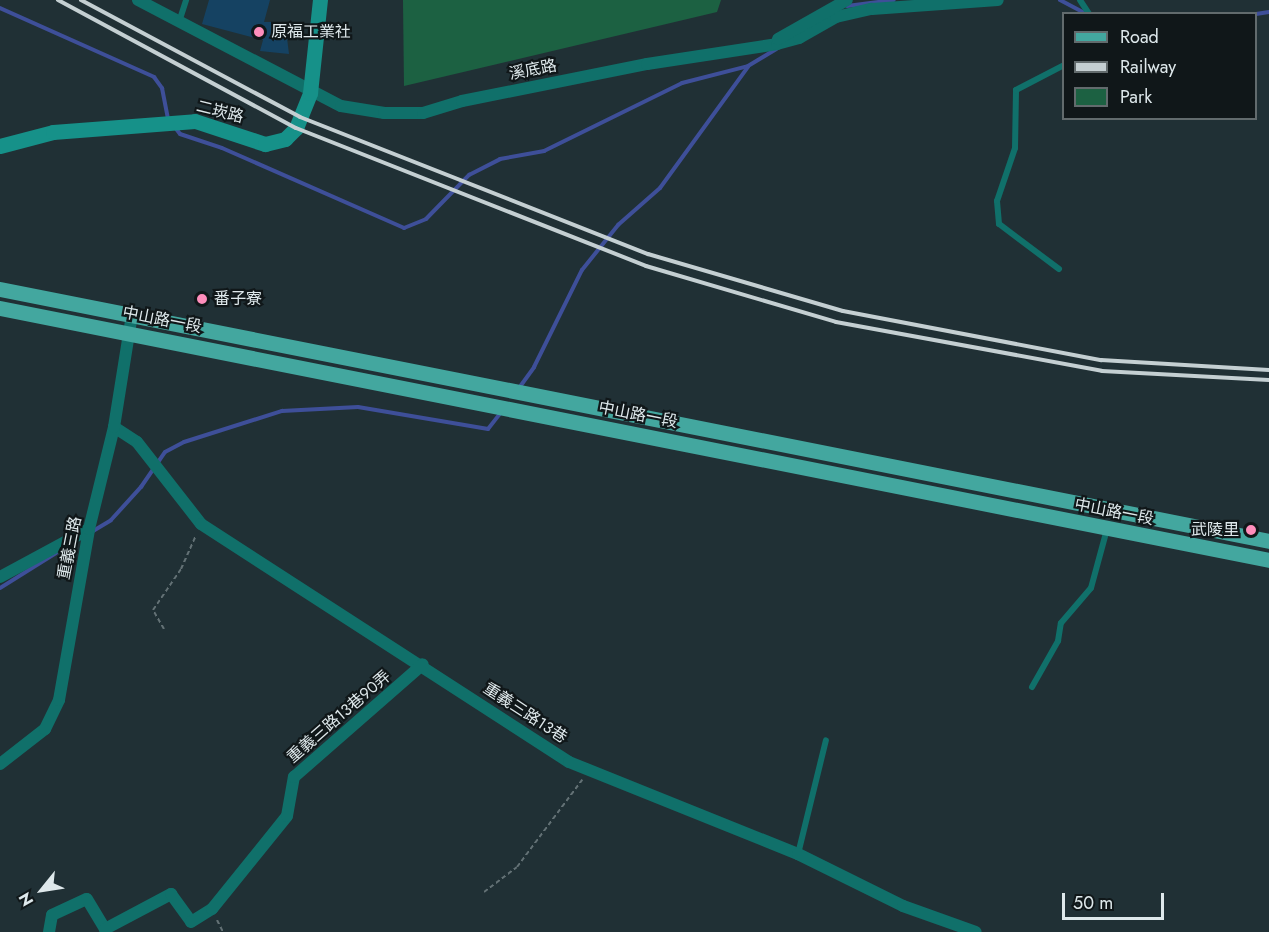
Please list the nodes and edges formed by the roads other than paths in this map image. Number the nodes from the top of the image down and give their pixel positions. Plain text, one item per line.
1 (138, 0) edge
2 (186, 0) edge
3 (320, 0) edge
4 (847, 0) edge
5 (998, 0) edge
6 (1080, 0) edge
7 (1090, 12) edge
8 (179, 22) junction
9 (772, 45) junction
10 (1062, 66) edge
11 (310, 93) junction
12 (0, 146) edge
13 (1059, 269) dead end
14 (0, 289) edge
15 (0, 308) edge
16 (132, 315) junction
17 (129, 331) junction
18 (114, 427) junction
19 (1039, 496) junction
20 (1037, 515) junction
21 (89, 528) junction
22 (1107, 529) junction
23 (1269, 541) edge
24 (1269, 560) edge
25 (0, 577) edge
26 (423, 664) junction
27 (1032, 687) dead end
28 (826, 740) dead end
29 (0, 764) edge
30 (798, 854) junction
31 (49, 932) edge
32 (976, 932) edge

1 - 8 street, 溪底路
2 - 8 lane
3 - 11 street, 二崁路
4 - 9 street, 溪底路
5 - 9 street, 溪底路
6 - 7 lane
8 - 11 street, 溪底路
9 - 11 street, 溪底路
10 - 13 lane
11 - 12 street, 二崁路
14 - 16 main road, 中山路一段
15 - 17 main road, 中山路一段
16 - 17 street, 重義三路
16 - 19 main road, 中山路一段
17 - 18 street, 重義三路
17 - 20 main road, 中山路一段
18 - 21 street, 重義三路
18 - 26 street, 重義三路13巷
19 - 20 main road
19 - 23 main road, 中山路一段
20 - 22 main road, 中山路一段
21 - 25 street
21 - 29 street, 重義三路
22 - 24 main road, 中山路一段
22 - 27 lane
26 - 30 street, 重義三路13巷
26 - 31 street, 重義三路13巷90弄
28 - 30 lane
30 - 32 street, 重義三路13巷

